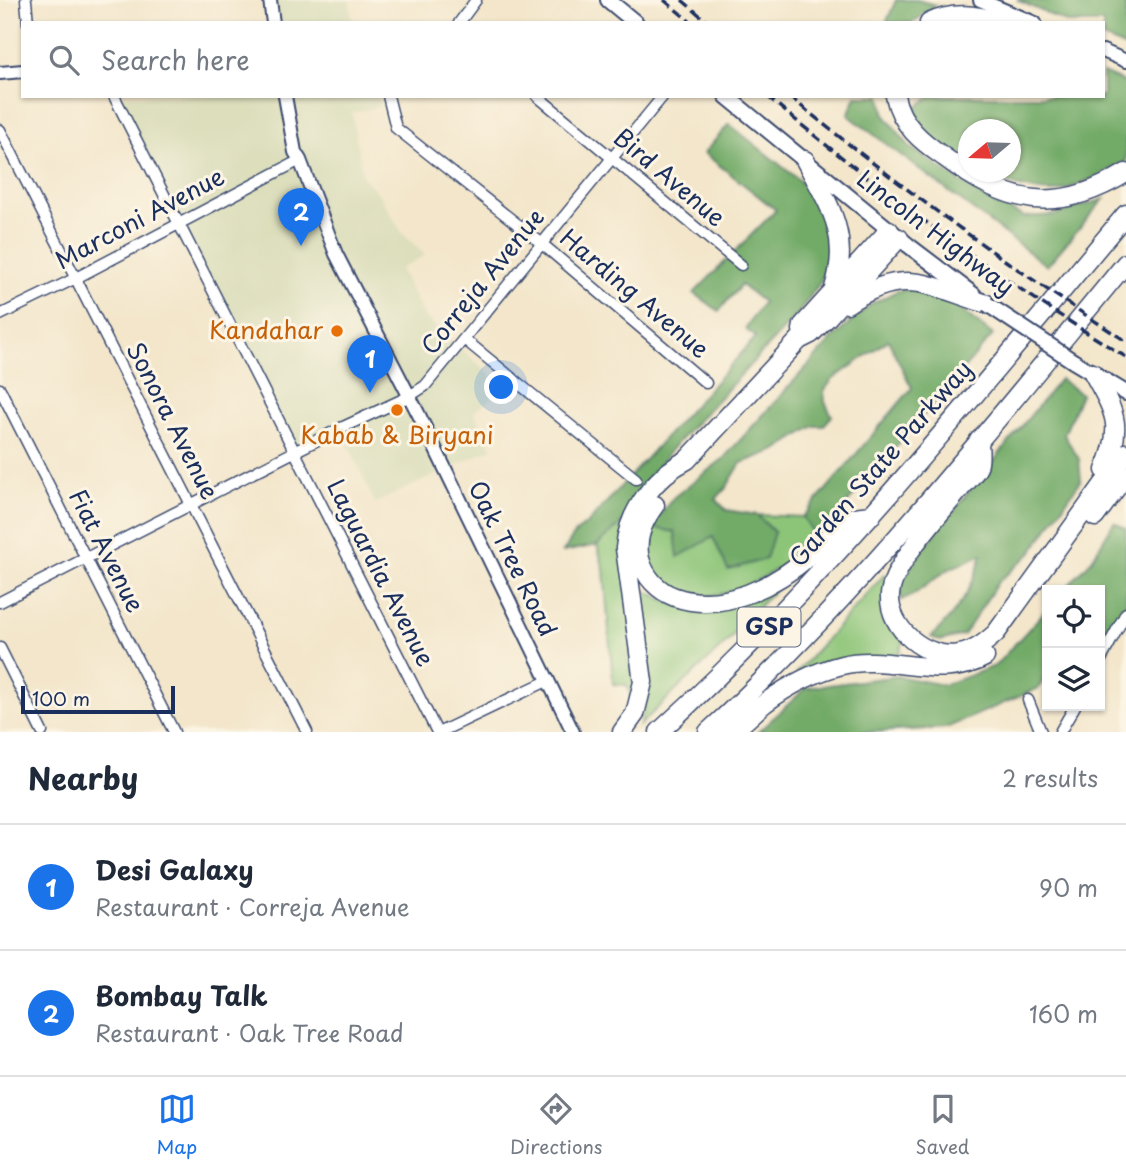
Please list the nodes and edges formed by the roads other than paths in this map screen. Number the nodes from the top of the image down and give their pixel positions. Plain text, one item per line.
1 (26, 0) edge
2 (270, 0) edge
3 (476, 0) edge
4 (608, 0) edge
5 (980, 0) edge
6 (28, 21) edge
7 (273, 21) edge
8 (460, 21) edge
9 (634, 21) edge
10 (934, 21) edge
11 (1001, 21) edge
12 (1030, 21) edge
13 (1105, 52) edge
14 (1126, 61) edge
15 (21, 71) edge
16 (0, 73) edge
17 (115, 98) edge
18 (285, 98) edge
19 (388, 98) edge
20 (539, 98) edge
21 (661, 98) edge
22 (728, 98) edge
23 (896, 98) edge
24 (0, 130) edge
25 (612, 157) junction
26 (300, 160) junction
27 (805, 160) junction
28 (1126, 173) edge
29 (1126, 214) edge
30 (178, 224) junction
31 (894, 234) junction
32 (541, 243) junction
33 (1126, 263) edge
34 (741, 265) dead end
35 (76, 278) junction
36 (832, 294) junction
37 (987, 304) junction
38 (0, 315) edge
39 (827, 318) junction
40 (464, 339) junction
41 (799, 340) junction
42 (1093, 373) junction
43 (706, 383) dead end
44 (0, 388) edge
45 (1126, 393) edge
46 (408, 397) junction
47 (979, 440) junction
48 (295, 452) junction
49 (1126, 453) edge
50 (687, 460) junction
51 (1126, 475) edge
52 (635, 480) dead end
53 (1119, 490) edge
54 (1092, 501) junction
55 (191, 505) junction
56 (872, 515) junction
57 (86, 558) junction
58 (0, 601) edge
59 (1126, 613) edge
60 (0, 648) edge
61 (1105, 652) edge
62 (549, 680) junction
63 (1028, 700) dead end
64 (1072, 711) edge
65 (709, 731) edge
66 (42, 732) edge
67 (174, 732) edge
68 (307, 732) edge
69 (438, 732) edge
70 (573, 732) edge
71 (622, 732) edge
72 (659, 732) edge
73 (1041, 732) edge
74 (1060, 732) edge

1 - 6 street
2 - 7 street
3 - 8 street
4 - 9 main road
5 - 12 street
10 - 11 highway
13 - 14 street
15 - 16 street
17 - 30 street, Laguardia Avenue
18 - 26 street, Oak Tree Road
19 - 32 street, Harding Avenue
20 - 25 street, Bird Avenue
21 - 25 street, Correja Avenue
22 - 27 main road, Lincoln Highway
23 - 28 highway
24 - 35 street, Sonora Avenue
25 - 32 street, Correja Avenue
25 - 34 street, Bird Avenue
26 - 30 street, Marconi Avenue
26 - 46 street, Oak Tree Road
27 - 31 main road, Lincoln Highway
27 - 36 highway
29 - 56 highway, Garden State Parkway / GSP
30 - 35 street, Marconi Avenue
30 - 48 street, Laguardia Avenue
31 - 36 highway
31 - 37 main road, Lincoln Highway
31 - 39 highway
32 - 40 street, Correja Avenue
32 - 43 street, Harding Avenue
33 - 47 highway
35 - 38 street, Marconi Avenue
35 - 55 street, Sonora Avenue
36 - 41 highway
37 - 39 highway
37 - 42 main road, Lincoln Highway, bridge
39 - 41 highway
40 - 46 street, Correja Avenue
40 - 52 street
41 - 50 highway
42 - 45 main road, Lincoln Highway
42 - 54 highway
44 - 57 street, Fiat Avenue
46 - 48 street, Correja Avenue
46 - 62 street, Oak Tree Road
47 - 54 highway
47 - 65 highway
48 - 55 street, Correja Avenue
48 - 69 street, Laguardia Avenue
49 - 54 highway
50 - 56 highway
50 - 71 highway
51 - 53 highway
53 - 65 highway
55 - 57 street, Correja Avenue
55 - 68 street, Sonora Avenue
56 - 72 highway, Garden State Parkway / GSP
57 - 58 street, Correja Avenue
57 - 67 street, Fiat Avenue
59 - 61 street
60 - 66 street
62 - 69 street
62 - 70 street, Oak Tree Road
63 - 73 street
64 - 74 street

